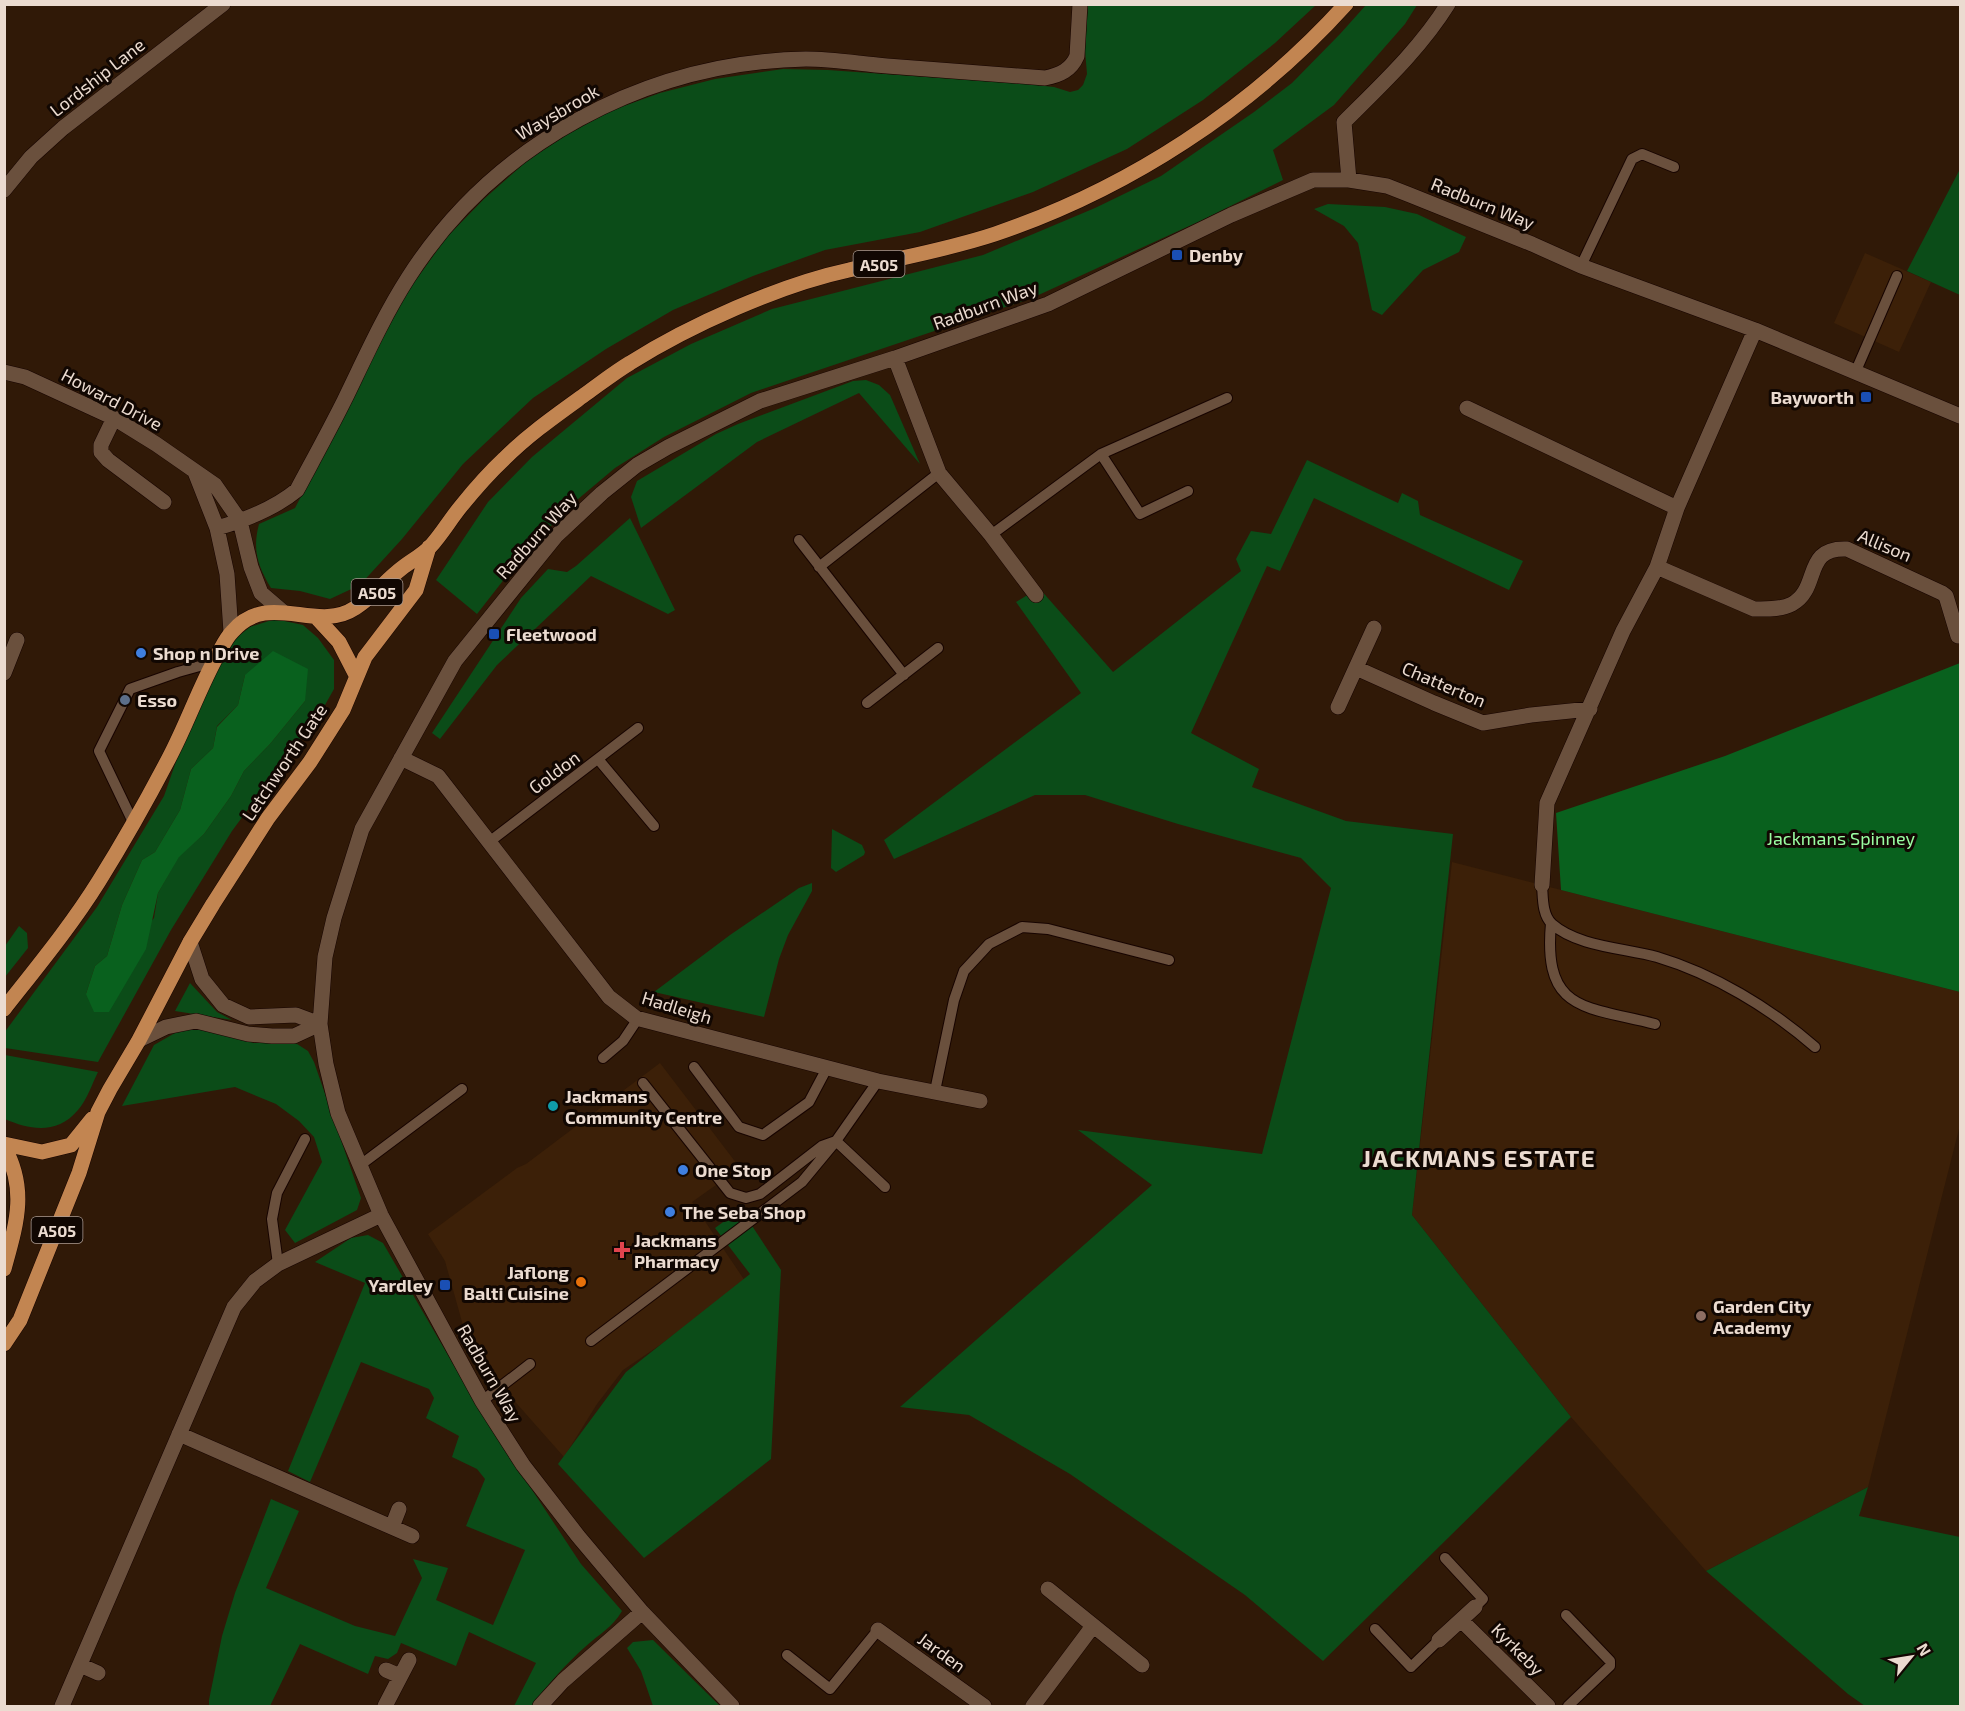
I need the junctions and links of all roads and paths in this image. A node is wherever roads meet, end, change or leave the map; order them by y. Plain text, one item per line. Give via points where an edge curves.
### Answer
1 (223, 4) edge
2 (1080, 4) edge
3 (1346, 4) edge
4 (1448, 4) edge
5 (1674, 168) dead end
6 (1349, 180) junction
7 (4, 190) edge
8 (1581, 266) junction
9 (1897, 276) dead end
10 (1755, 330) junction
11 (895, 358) junction
12 (4, 372) edge
13 (1855, 373) junction
14 (1227, 398) dead end
15 (1467, 408) dead end
16 (1960, 416) edge
17 (114, 418) junction
18 (1101, 454) junction
19 (195, 472) junction
20 (939, 473) junction
21 (1188, 491) dead end
22 (164, 502) dead end
23 (1677, 508) junction
24 (240, 521) junction
25 (217, 528) junction
26 (991, 535) junction
27 (799, 540) dead end
28 (429, 547) junction
29 (819, 567) junction
30 (1657, 567) junction
31 (1036, 595) dead end
32 (282, 611) junction
33 (316, 617) junction
34 (1374, 628) dead end
35 (231, 632) junction
36 (1958, 636) dead end
37 (17, 640) dead end
38 (938, 648) dead end
39 (214, 662) junction
40 (1356, 668) junction
41 (4, 674) edge
42 (356, 675) junction
43 (904, 675) junction
44 (867, 703) dead end
45 (1338, 706) dead end
46 (1590, 709) junction
47 (638, 728) dead end
48 (401, 758) junction
49 (598, 759) junction
50 (134, 822) junction
51 (654, 826) dead end
52 (489, 842) junction
53 (1542, 885) joint
54 (1551, 923) junction
55 (190, 942) junction
56 (1169, 960) dead end
57 (4, 1009) edge
58 (636, 1018) junction
59 (320, 1024) junction
60 (1655, 1024) dead end
61 (139, 1040) junction
62 (1815, 1047) dead end
63 (603, 1058) dead end
64 (694, 1067) dead end
65 (827, 1068) junction
66 (878, 1081) junction
67 (643, 1083) dead end
68 (462, 1089) dead end
69 (935, 1091) junction
70 (980, 1101) dead end
71 (98, 1112) junction
72 (305, 1139) dead end
73 (836, 1142) junction
74 (4, 1146) edge
75 (359, 1166) junction
76 (885, 1187) dead end
77 (381, 1215) junction
78 (278, 1264) junction
79 (4, 1269) edge
80 (591, 1341) dead end
81 (4, 1344) edge
82 (530, 1365) dead end
83 (482, 1401) junction
84 (179, 1434) junction
85 (399, 1509) dead end
86 (392, 1527) junction
87 (412, 1536) dead end
88 (1445, 1558) dead end
89 (1048, 1589) dead end
90 (1474, 1608) joint
91 (642, 1612) junction
92 (1566, 1615) dead end
93 (1461, 1620) junction
94 (1093, 1626) junction
95 (1375, 1629) dead end
96 (878, 1630) joint
97 (1439, 1640) joint
98 (787, 1655) dead end
99 (409, 1660) dead end
100 (80, 1665) junction
101 (1142, 1665) dead end
102 (98, 1673) dead end
103 (1544, 1705) edge
104 (62, 1707) edge
105 (385, 1707) edge
106 (540, 1707) edge
107 (732, 1707) edge
108 (984, 1707) edge
109 (1033, 1707) edge
110 (1568, 1707) edge

1 - 7 street, Lordship Lane via 63,128 31,157
2 - 24 street, Waysbrook via 1077,56 1068,69 1054,76 808,59 762,63 686,77 608,104 576,120 514,160 461,209 386,313 297,490 285,500
3 - 28 main road, A505 via 1320,34 1253,92 1173,150 1092,195 995,234 800,284 742,306 630,362 545,423 505,458
4 - 6 street via 1404,62 1344,122
5 - 8 lane via 1642,154 1632,159
6 - 8 street, Radburn Way via 1387,186
6 - 11 street, Radburn Way via 1313,180 1231,215 1048,304
8 - 10 street, Radburn Way
9 - 13 lane
10 - 13 street, Radburn Way
10 - 23 street
11 - 20 street
11 - 48 street, Radburn Way via 760,401 668,447 602,493 556,536 455,661
12 - 17 street, Howard Drive via 24,377
13 - 16 street, Radburn Way
14 - 18 lane
15 - 23 street
17 - 19 street, Howard Drive
17 - 22 street via 101,452
18 - 21 lane via 1140,514
18 - 26 lane
19 - 24 street, Howard Drive via 215,485
19 - 25 street
20 - 26 street
20 - 29 lane
23 - 30 street
24 - 25 street, Waysbrook
24 - 32 street, Howard Drive via 261,592
25 - 35 street via 227,574
26 - 31 street
27 - 29 lane
28 - 33 main road, A505 via 351,611 335,617
28 - 42 main road, A505 via 416,590 365,657
29 - 43 lane
30 - 36 street, Allison via 1754,609 1768,609 1798,600 1822,555 1836,548 1847,549 1946,596
30 - 46 street via 1623,631
32 - 33 main road
32 - 35 main road via 250,616
33 - 42 main road via 339,642
34 - 40 street
35 - 39 main road
37 - 41 street
38 - 43 lane
39 - 50 main road
39 - 50 lane via 130,689 99,751
40 - 45 street
40 - 46 street, Chatterton via 1483,723
42 - 55 main road, Letchworth Gate via 343,710
43 - 44 lane
46 - 53 street via 1547,803
47 - 49 lane, Goldon
48 - 52 street, Hadleigh via 438,776
48 - 59 street, Radburn Way via 362,829 334,918 325,957
49 - 51 lane
49 - 52 lane, Goldon
50 - 57 main road via 92,892
52 - 58 street, Hadleigh via 609,997
53 - 54 lane via 1544,908
54 - 60 lane via 1551,969 1556,983 1569,998 1583,1006
54 - 62 lane via 1570,934 1657,957 1717,982 1760,1005
55 - 59 street via 202,979 223,1005 249,1017 296,1015
55 - 61 main road, Letchworth Gate
56 - 69 lane via 1048,929 1022,927 989,944 964,971
58 - 63 lane via 628,1035
58 - 65 street, Hadleigh
59 - 61 street via 294,1036 272,1036 196,1021 166,1027
59 - 75 street, Radburn Way via 338,1113
61 - 71 main road, Letchworth Gate
64 - 65 lane via 739,1127 763,1135 809,1102
65 - 66 street, Hadleigh
66 - 69 street, Hadleigh
66 - 73 lane
67 - 73 lane via 720,1182 730,1193 746,1198 760,1194 822,1146
68 - 75 lane
69 - 70 street, Hadleigh
71 - 74 main road, Letchworth Gate via 71,1145 42,1152
71 - 81 main road, Letchworth Gate / A505 via 49,1251 20,1320
72 - 78 lane via 278,1193 272,1219
73 - 76 lane
73 - 80 lane via 802,1182
74 - 79 main road, Letchworth Gate / A505 via 15,1166 18,1193 17,1222
75 - 77 street, Radburn Way
77 - 78 street
77 - 83 street, Radburn Way
78 - 84 street via 255,1281 234,1307
82 - 83 lane
83 - 91 street, Radburn Way via 523,1465
84 - 86 street
84 - 100 street
85 - 86 street
86 - 87 street
88 - 90 lane via 1483,1599
89 - 94 street
90 - 93 street
91 - 106 street
91 - 107 street, Radburn Way
92 - 110 lane via 1610,1661 1610,1666
93 - 97 street
93 - 103 street, Kyrkeby
94 - 101 street
94 - 109 street
95 - 97 lane via 1411,1667
96 - 98 lane via 830,1689
96 - 108 street, Jarden
99 - 105 street via 393,1673
100 - 102 street
100 - 104 street

